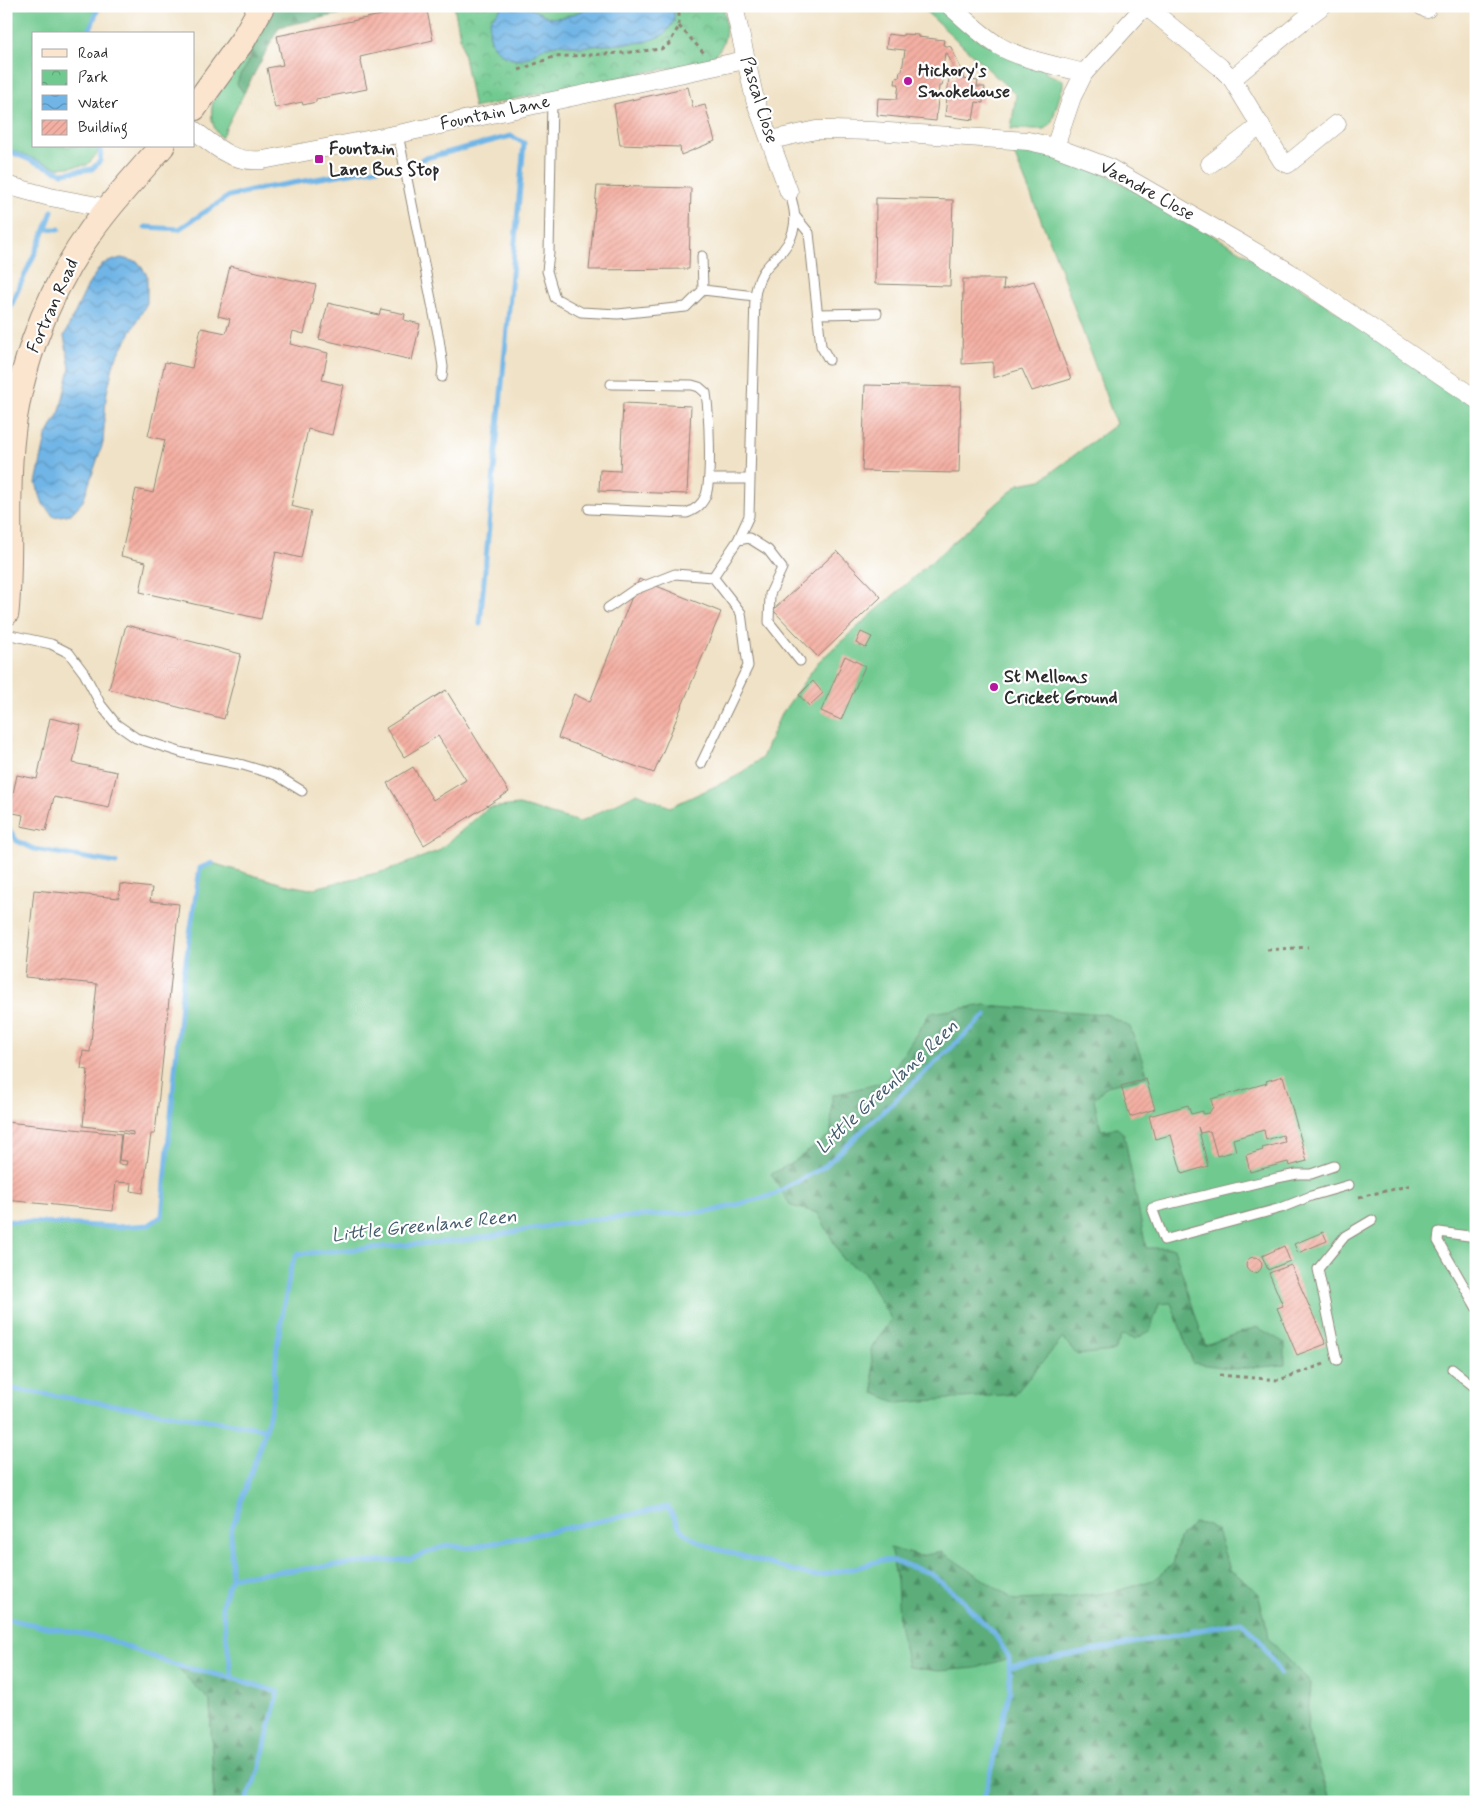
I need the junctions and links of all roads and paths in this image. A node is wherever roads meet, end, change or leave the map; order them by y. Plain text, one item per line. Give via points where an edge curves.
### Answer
1 (262, 6) edge
2 (549, 6) edge
3 (574, 6) edge
4 (676, 6) edge
5 (734, 6) edge
6 (950, 6) edge
7 (1145, 6) edge
8 (1322, 6) edge
9 (679, 26) junction
10 (745, 60) junction
11 (716, 66) junction
12 (519, 70) dead end
13 (1084, 73) junction
14 (1232, 79) junction
15 (552, 101) junction
16 (195, 107) edge
17 (1336, 124) dead end
18 (1261, 125) junction
19 (195, 131) edge
20 (398, 134) junction
21 (771, 140) junction
22 (1055, 147) junction
23 (160, 148) edge
24 (1210, 164) dead end
25 (6, 185) edge
26 (789, 192) joint
27 (106, 210) junction
28 (795, 216) junction
29 (702, 256) dead end
30 (703, 290) junction
31 (755, 296) junction
32 (877, 313) dead end
33 (818, 314) junction
34 (829, 360) dead end
35 (442, 377) dead end
36 (611, 384) dead end
37 (1476, 399) edge
38 (749, 479) junction
39 (709, 480) junction
40 (589, 509) dead end
41 (8, 534) edge
42 (738, 540) junction
43 (713, 577) junction
44 (608, 608) dead end
45 (6, 613) edge
46 (6, 634) edge
47 (800, 661) dead end
48 (701, 764) dead end
49 (302, 790) dead end
50 (1308, 947) dead end
51 (1266, 950) dead end
52 (1334, 1166) dead end
53 (1349, 1185) dead end
54 (1412, 1185) dead end
55 (1359, 1198) dead end
56 (1372, 1220) dead end
57 (1476, 1237) edge
58 (1476, 1307) edge
59 (1337, 1360) joint
60 (1452, 1369) dead end
61 (1219, 1375) dead end
62 (1476, 1388) edge

1 - 16 street via 243,40
2 - 3 path
4 - 9 path
5 - 10 street, Pascal Close
6 - 13 street via 1000,47
7 - 13 street
7 - 14 street
8 - 14 street
9 - 11 path
9 - 12 path via 669,44 661,49 553,57
10 - 11 street, Fountain Lane
10 - 21 street, Pascal Close via 755,100
11 - 15 street, Fountain Lane
13 - 22 street
14 - 18 street
15 - 20 street, Fountain Lane
15 - 30 lane via 548,271 555,298 581,312 618,314 686,307
17 - 18 street via 1288,164 1282,161
18 - 24 street
19 - 20 street, Fountain Lane via 228,155 251,161
20 - 35 lane via 439,339
21 - 22 street, Vaendre Close via 816,130 873,131 1028,141
21 - 26 street, Pascal Close
22 - 37 street, Vaendre Close via 1108,167 1289,272
23 - 27 street, Fortran Road
25 - 27 street
26 - 28 lane
27 - 41 street, Fortran Road via 70,264 30,352 14,424
28 - 31 lane via 792,235 761,275
28 - 33 lane via 809,234
29 - 30 lane
30 - 31 lane
31 - 38 lane
32 - 33 lane
33 - 34 lane via 821,346
36 - 39 lane via 700,387 706,393
38 - 39 lane
38 - 42 lane via 750,516
39 - 40 lane via 706,496 698,508 687,513
41 - 45 street, Fortran Road
42 - 43 lane
42 - 47 lane via 749,538 762,546 782,568 770,594 769,622
43 - 44 lane via 676,574 634,590
43 - 48 lane via 741,613 748,666
46 - 49 lane via 51,644 69,653 101,705 116,724 136,738 183,753 243,765 276,776
50 - 51 path
52 - 53 lane via 1311,1174 1277,1178 1152,1208 1164,1240 1281,1208
54 - 55 path
56 - 59 lane via 1345,1236 1318,1269
57 - 58 lane via 1439,1232 1438,1241
59 - 61 path via 1279,1380
60 - 62 lane

